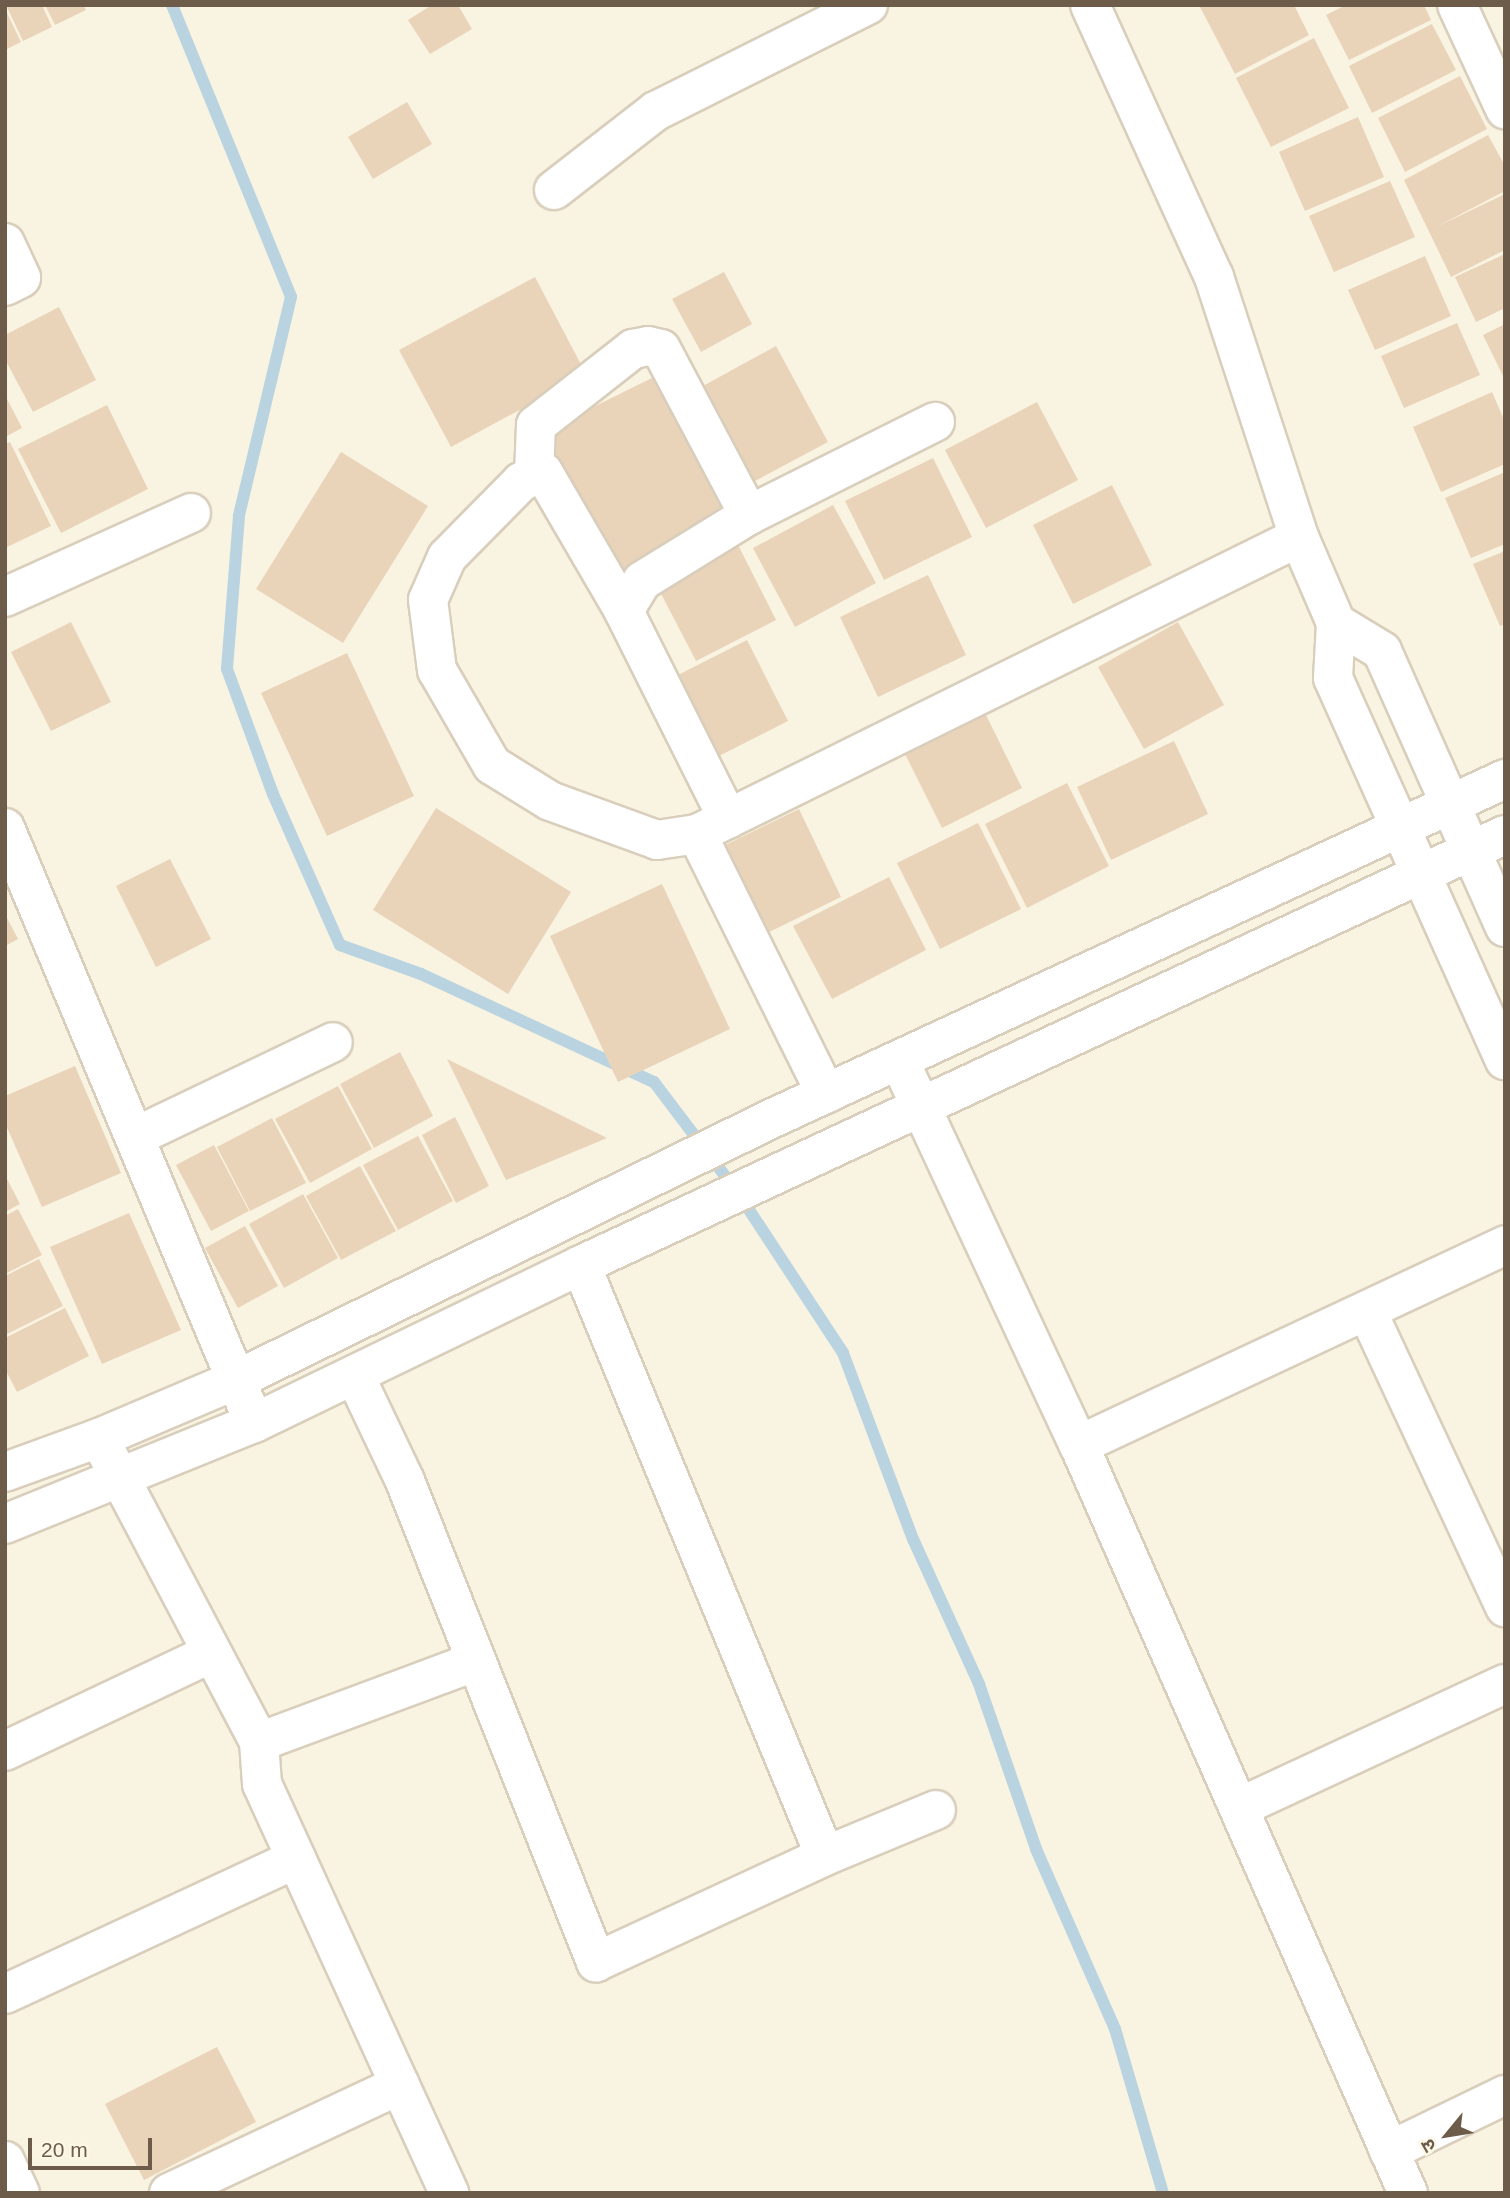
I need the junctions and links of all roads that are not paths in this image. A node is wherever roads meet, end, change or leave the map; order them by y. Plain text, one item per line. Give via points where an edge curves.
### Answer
1 (868, 5) edge
2 (1090, 5) edge
3 (1457, 5) edge
4 (1502, 96) edge
5 (554, 190) dead end
6 (5, 243) edge
7 (5, 286) edge
8 (935, 422) dead end
9 (534, 474) junction
10 (191, 513) dead end
11 (749, 515) junction
12 (1299, 537) junction
13 (5, 597) edge
14 (624, 611) junction
15 (1336, 623) junction
16 (1505, 779) edge
17 (1450, 805) junction
18 (713, 827) junction
19 (5, 828) edge
20 (1400, 828) junction
21 (1505, 835) edge
22 (1471, 852) junction
23 (1421, 875) junction
24 (1505, 927) edge
25 (333, 1042) dead end
26 (1505, 1060) edge
27 (900, 1062) junction
28 (826, 1094) junction
29 (921, 1105) junction
30 (137, 1136) junction
31 (1505, 1245) edge
32 (580, 1265) junction
33 (1367, 1311) junction
34 (355, 1376) junction
35 (238, 1379) junction
36 (254, 1423) junction
37 (99, 1438) junction
38 (1079, 1445) junction
39 (5, 1472) edge
40 (120, 1481) junction
41 (5, 1524) edge
42 (1505, 1607) edge
43 (211, 1653) junction
44 (474, 1662) junction
45 (1505, 1684) edge
46 (259, 1742) junction
47 (5, 1751) edge
48 (1240, 1807) junction
49 (936, 1810) dead end
50 (825, 1856) junction
51 (296, 1859) junction
52 (5, 1994) edge
53 (400, 2085) junction
54 (1505, 2095) edge
55 (1389, 2151) junction
56 (5, 2161) edge
57 (20, 2193) edge
58 (169, 2193) edge
59 (449, 2193) edge
60 (1408, 2193) edge

1 - 5 street via 656,111
2 - 12 street via 1214,277
3 - 4 street
6 - 7 street via 21,278
8 - 11 street
9 - 11 street via 536,425 633,349 648,346 661,349
9 - 14 street via 543,472 549,477
9 - 18 street via 447,557 428,600 437,670 492,765 550,801 657,840
10 - 13 street
11 - 14 street via 642,581
12 - 15 street
12 - 18 street
14 - 18 street
15 - 17 street via 1382,651
15 - 20 street via 1332,678
16 - 17 street
17 - 20 street
17 - 22 street
18 - 28 street
19 - 30 street
20 - 23 street
20 - 27 street
21 - 22 street
22 - 23 street
22 - 24 street
23 - 26 street
23 - 29 street
25 - 30 street
27 - 28 street
27 - 29 street
28 - 35 street
29 - 32 street
29 - 38 street
30 - 35 street
31 - 33 street
32 - 34 street
32 - 50 street
33 - 38 street
33 - 42 street
34 - 36 street
34 - 44 street via 405,1480
35 - 36 street
35 - 37 street
36 - 40 street
37 - 39 street
37 - 40 street
38 - 48 street
40 - 41 street
40 - 43 street
43 - 46 street
43 - 47 street
44 - 46 street
44 - 50 street via 596,1962
45 - 48 street
46 - 51 street via 262,1784
48 - 55 street
49 - 50 street
51 - 52 street
51 - 53 street
53 - 58 street
53 - 59 street
54 - 55 street
55 - 60 street
56 - 57 street

